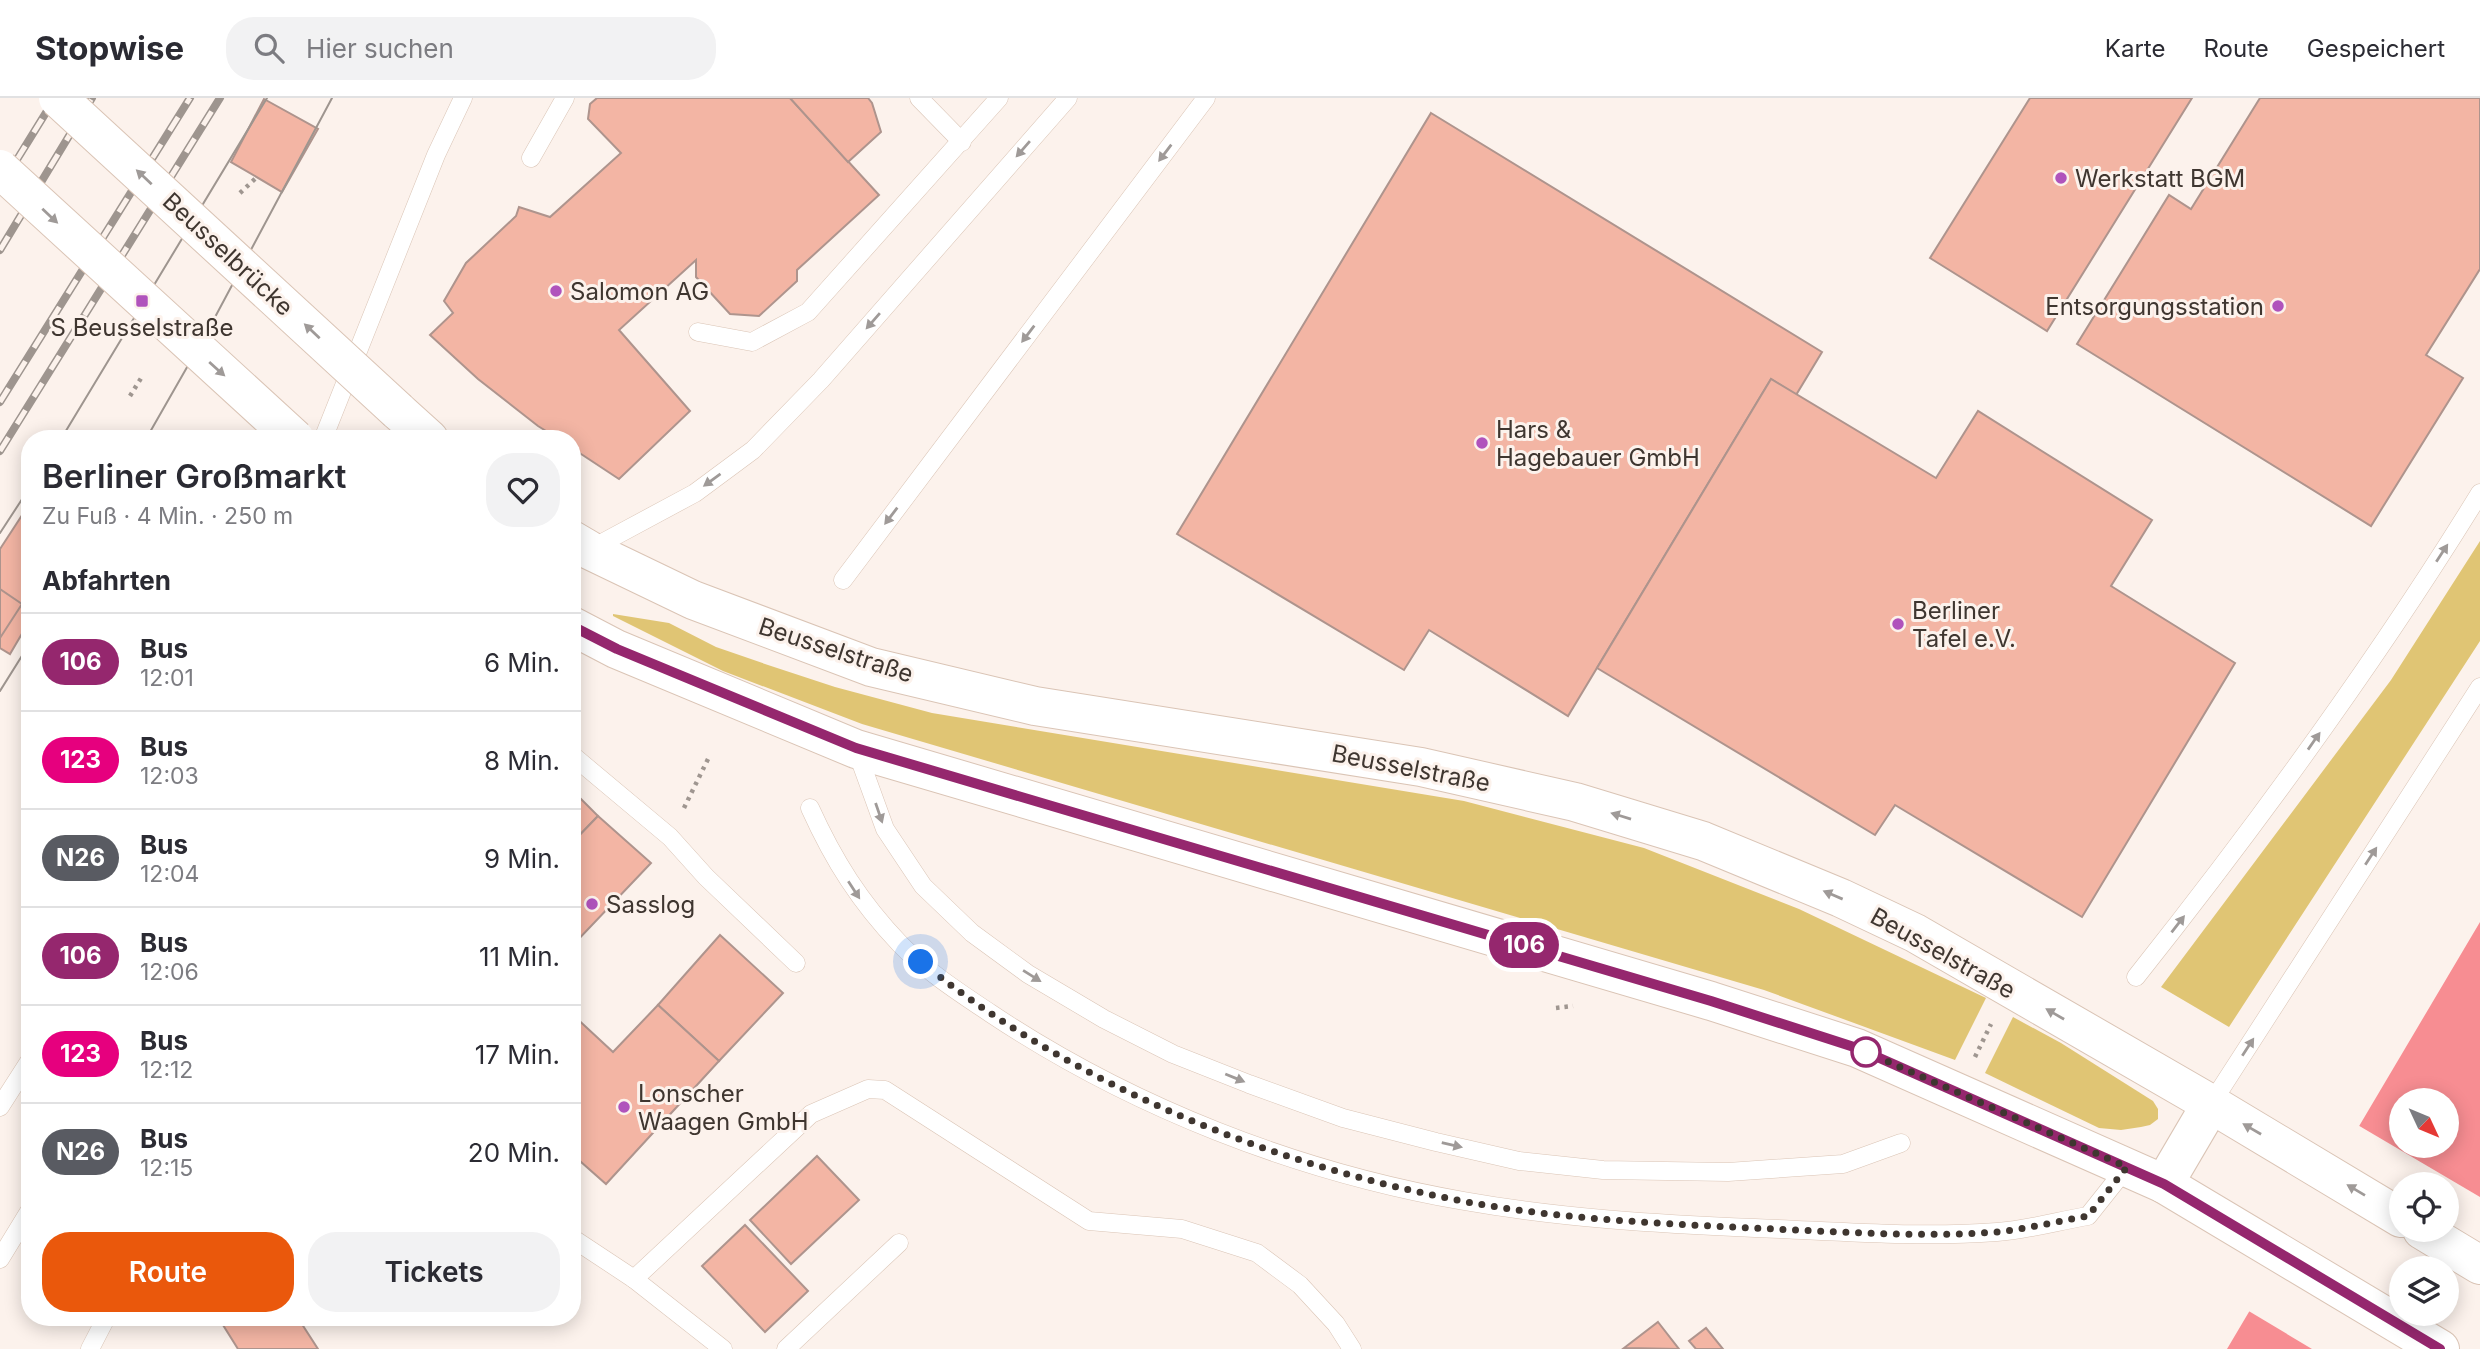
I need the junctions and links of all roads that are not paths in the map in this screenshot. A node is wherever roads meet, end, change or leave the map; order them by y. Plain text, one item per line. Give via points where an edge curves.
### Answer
1 (58, 98) edge
2 (463, 98) edge
3 (565, 98) edge
4 (919, 98) edge
5 (999, 98) edge
6 (1068, 98) edge
7 (1206, 98) edge
8 (962, 142) junction
9 (531, 158) dead end
10 (0, 169) edge
11 (698, 332) dead end
12 (285, 430) edge
13 (327, 430) edge
14 (419, 430) edge
15 (2480, 493) edge
16 (581, 545) edge
17 (843, 580) dead end
18 (581, 631) edge
19 (2480, 687) edge
20 (856, 748) junction
21 (581, 763) edge
22 (810, 808) dead end
23 (796, 963) dead end
24 (2136, 977) dead end
25 (21, 1074) edge
26 (2211, 1104) junction
27 (0, 1107) edge
28 (1901, 1143) dead end
29 (2127, 1167) junction
30 (2164, 1184) junction
31 (2389, 1211) edge
32 (21, 1225) edge
33 (2442, 1242) edge
34 (899, 1243) dead end
35 (581, 1244) edge
36 (0, 1259) edge
37 (2480, 1265) edge
38 (634, 1279) junction
39 (102, 1326) edge
40 (90, 1349) edge
41 (723, 1349) edge
42 (786, 1349) edge
43 (1352, 1349) edge
44 (2440, 1349) edge

14 -> 1 main road, Beusselbrücke, bridge
2 - 13 lane
3 - 9 lane
4 - 8 lane
5 - 8 lane
6 -> 16 lane via 821,380 753,450 695,493
7 -> 17 lane
8 - 11 lane via 808,312 752,342
10 -> 12 main road, bridge
24 -> 15 lane via 2310,748
26 -> 16 main road, Beusselstraße via 1915,933 1703,841 1575,802 1421,767 1035,706 871,667 693,600
18 - 20 main road
26 -> 19 lane
20 -> 28 lane via 885,829 923,886 972,933 1028,974 1104,1019 1173,1054 1249,1084 1343,1118 1436,1142 1519,1161 1603,1170 1728,1172 1843,1164
20 - 29 main road via 1830,1040
21 - 23 lane via 670,837
22 -> 29 lane via 860,898 903,947 958,991 1056,1053 1178,1115 1353,1176 1464,1201 1619,1222 1904,1234 1998,1232 2088,1216
25 - 27 lane
26 - 30 main road
31 -> 26 main road, Beusselstraße
29 - 30 main road
30 - 44 main road
32 - 36 lane
33 - 37 main road
34 - 42 lane
35 - 38 lane
38 - 41 lane
38 - 43 lane via 811,1114 868,1089 885,1090 1089,1221 1182,1230 1257,1253 1300,1285
39 - 40 lane

